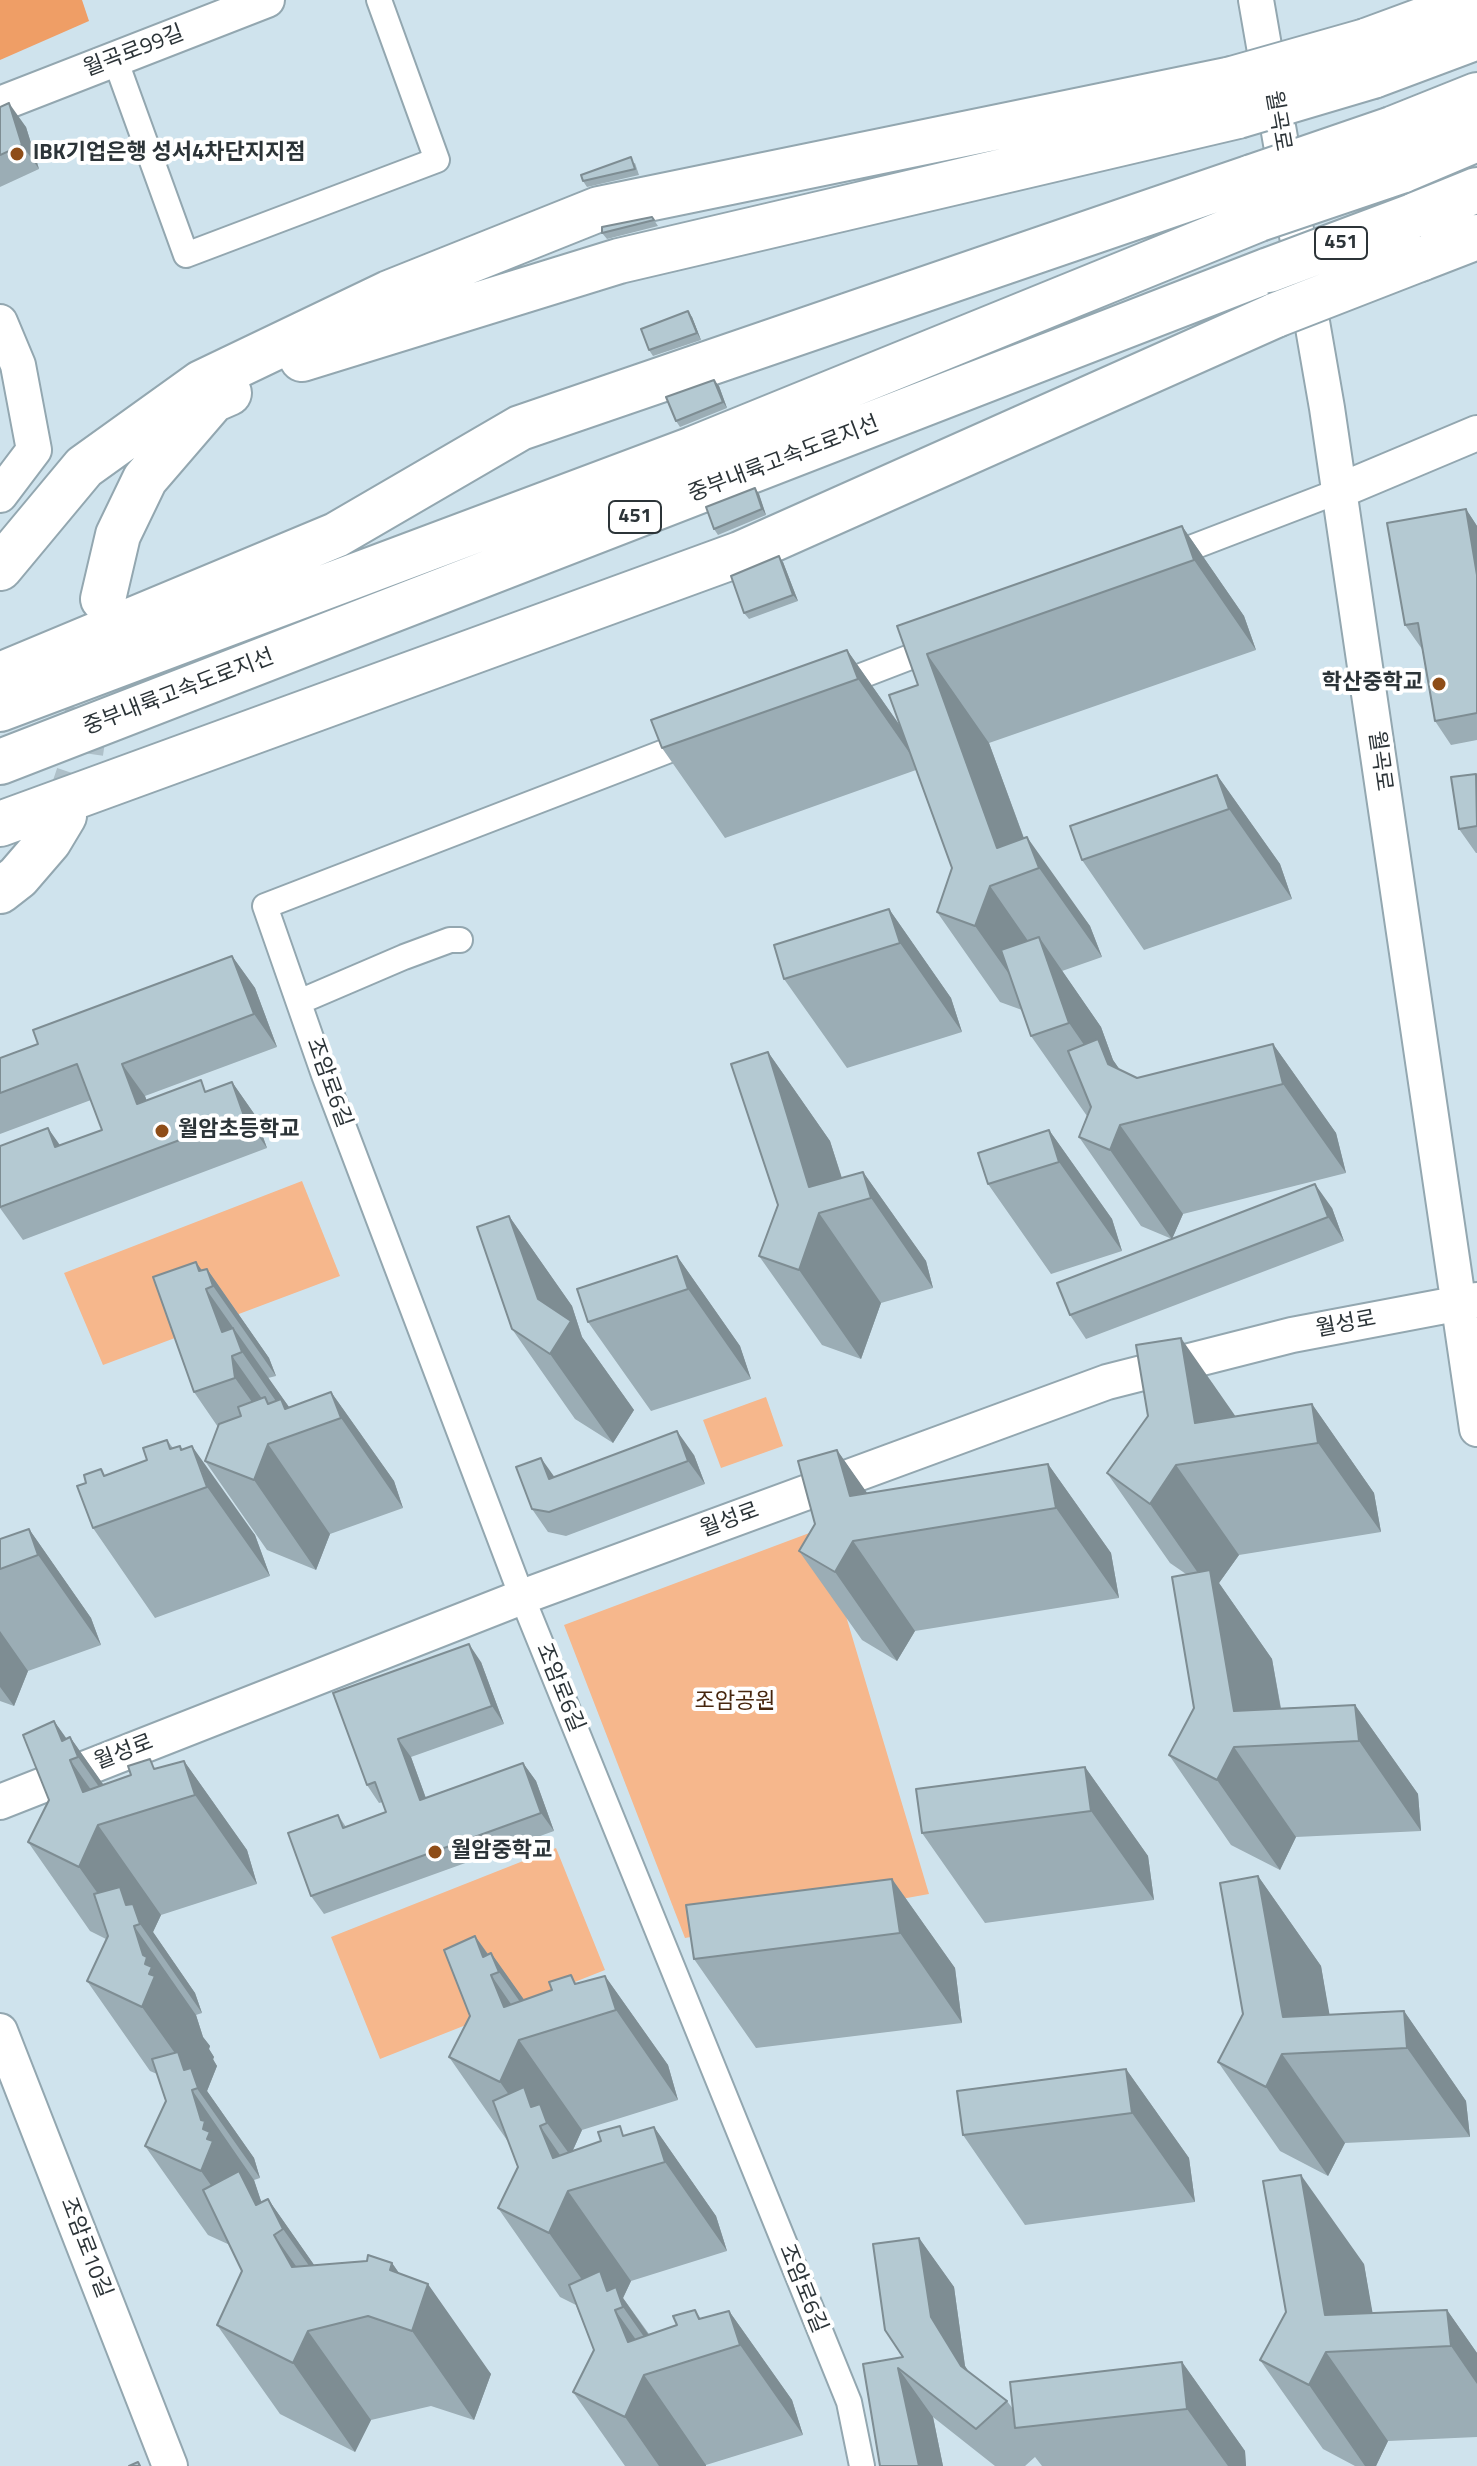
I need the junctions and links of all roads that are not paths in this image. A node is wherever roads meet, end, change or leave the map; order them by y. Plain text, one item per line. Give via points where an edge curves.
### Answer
1 (267, 0) edge
2 (379, 0) edge
3 (1256, 0) edge
4 (1477, 0) edge
5 (1477, 37) edge
6 (115, 59) junction
7 (1369, 59) junction
8 (1477, 95) edge
9 (1235, 97) junction
10 (0, 104) edge
11 (1477, 139) edge
12 (1477, 190) edge
13 (1477, 237) edge
14 (0, 322) edge
15 (1477, 433) edge
16 (1339, 491) junction
17 (0, 495) edge
18 (1145, 566) edge
19 (0, 568) edge
20 (103, 599) tunnel mouth
21 (966, 635) edge
22 (0, 675) edge
23 (817, 693) edge
24 (0, 709) edge
25 (712, 733) edge
26 (0, 762) edge
27 (64, 816) tunnel mouth
28 (0, 824) edge
29 (0, 891) edge
30 (460, 940) dead end
31 (299, 1002) junction
32 (1468, 1302) edge
33 (1477, 1429) edge
34 (522, 1597) junction
35 (0, 1802) edge
36 (0, 2031) edge
37 (170, 2466) edge
38 (862, 2466) edge

1 - 6 street, 월곡로99길
2 - 6 street via 437,160 186,255
3 - 16 street, 월곡로
4 - 7 highway
5 - 7 highway
6 - 10 street, 월곡로99길
7 - 9 highway, bridge
8 - 22 highway, bridge via 1392,129 520,428 336,535
9 - 19 highway via 599,209 389,293 201,383 84,467
9 - 20 highway via 619,261 296,361 213,400 145,479 118,535
11 - 24 highway, 중부내륙고속도로지선 / 451, bridge via 1259,219 693,449
12 - 26 highway, 중부내륙고속도로지선 / 451, bridge
13 - 28 highway, bridge via 1276,315 740,554
14 - 17 street via 18,365 34,450
15 - 16 street
16 - 18 street
16 - 32 street, 월곡로
21 - 23 street
25 - 31 street, 조암로6길 via 265,906
27 - 29 highway via 49,841
30 - 31 street via 404,957
31 - 34 street, 조암로6길
32 - 33 street, 월곡로
32 - 34 street, 월성로 via 1292,1335 1107,1382
34 - 35 street, 월성로
34 - 38 street, 조암로6길 via 849,2402
36 - 37 street, 조암로10길

